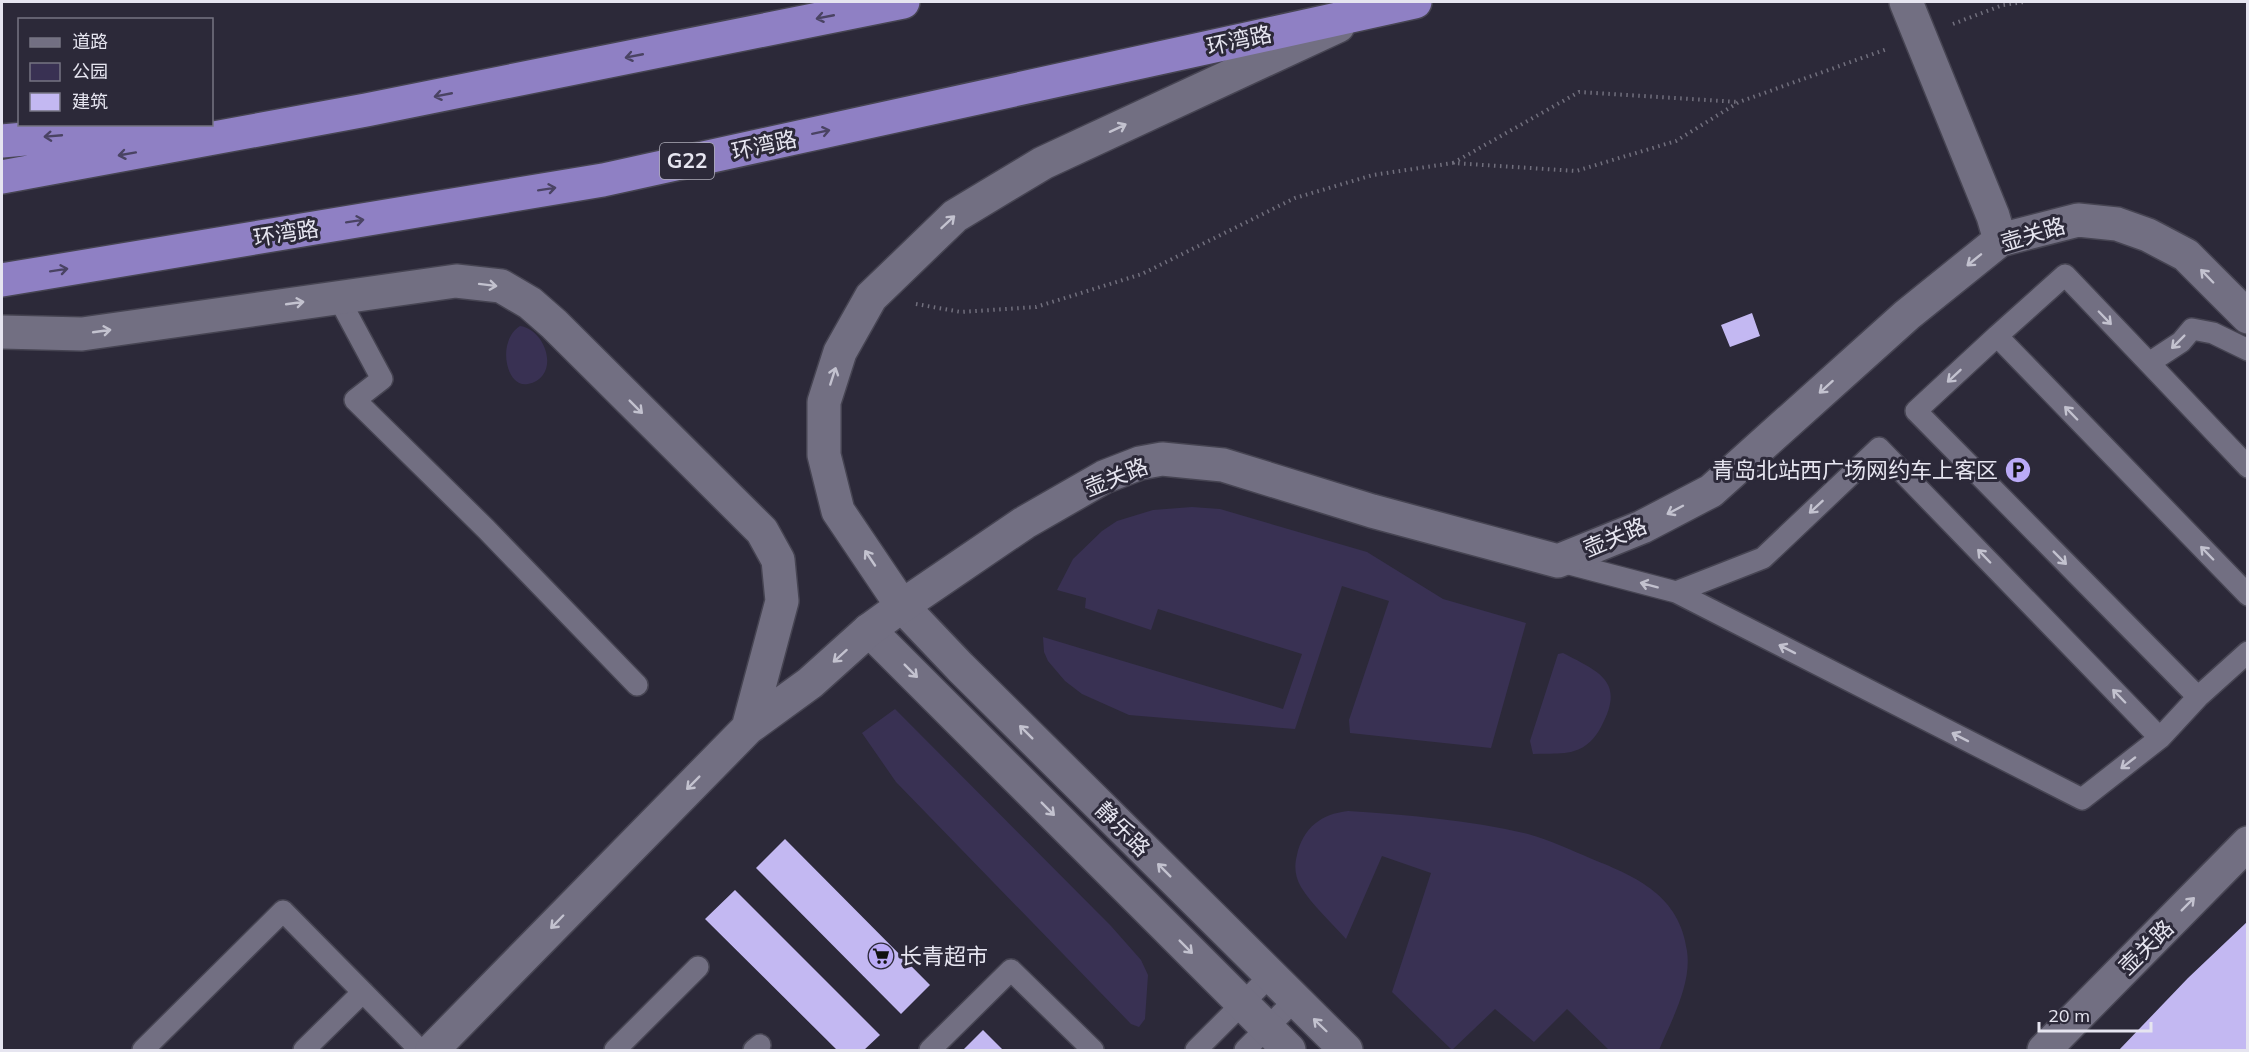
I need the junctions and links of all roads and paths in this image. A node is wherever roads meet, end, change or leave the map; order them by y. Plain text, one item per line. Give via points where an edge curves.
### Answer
1 (903, 2) edge
2 (1415, 2) edge
3 (1906, 2) edge
4 (2024, 2) edge
5 (1367, 12) junction
6 (1920, 37) junction
7 (1739, 102) junction
8 (366, 110) junction
9 (213, 123) edge
10 (172, 126) edge
11 (2, 141) edge
12 (1453, 163) junction
13 (2, 177) edge
14 (2000, 240) junction
15 (2, 280) edge
16 (338, 297) junction
17 (871, 297) junction
18 (2247, 317) edge
19 (2, 332) edge
20 (1997, 336) junction
21 (2247, 350) edge
22 (2149, 363) junction
23 (2247, 467) edge
24 (1558, 561) junction
25 (1676, 592) junction
26 (2247, 595) edge
27 (902, 606) junction
28 (869, 630) junction
29 (2247, 652) edge
30 (637, 685) dead end
31 (2198, 697) junction
32 (748, 728) junction
33 (2160, 738) junction
34 (2247, 843) edge
35 (698, 967) dead end
36 (1270, 976) junction
37 (363, 992) junction
38 (1294, 1000) junction
39 (1243, 1004) junction
40 (1267, 1043) edge
41 (143, 1050) edge
42 (304, 1050) edge
43 (420, 1050) edge
44 (432, 1050) edge
45 (615, 1050) edge
46 (930, 1050) edge
47 (1093, 1050) edge
48 (1196, 1050) edge
49 (1346, 1050) edge
50 (2044, 1050) edge

1 -> 8 highway
2 - 5 highway, 环湾路 / G22
3 - 6 street
4 - 6 path via 2003,5
15 -> 5 highway, 环湾路 / G22 via 603,180
17 -> 5 street, 静乐路 via 955,216 1043,163
6 - 7 path
6 - 14 street
7 - 12 path via 1676,141 1576,171
7 - 12 path via 1579,92
8 - 9 highway
8 -> 13 highway
10 -> 11 highway
12 - 17 path via 1373,175 1295,198 1142,274 1036,307 960,312
18 -> 14 street, 壶关路 via 2186,255 2117,224 2078,220
14 -> 24 street, 壶关路 via 1907,315 1711,491 1642,527
19 -> 16 street via 82,334
16 - 30 lane via 382,379 355,400
16 -> 32 street via 456,280 501,286 530,303 554,324 762,531 778,560 782,601
27 -> 17 street, 静乐路 via 838,511 824,455 824,402 840,352
20 -> 22 lane via 2065,275
26 -> 20 lane
20 -> 31 lane via 1916,411
21 -> 22 lane via 2212,333 2192,329 2181,342
22 - 23 lane
25 -> 24 lane
24 - 27 street, 壶关路 via 1372,512 1223,465 1162,459 1104,477 1024,523
33 -> 25 lane via 2082,799
33 -> 25 lane via 1879,448 1763,558
27 - 28 street, 壶关路
36 -> 27 street, 静乐路
28 -> 32 street, 壶关路 via 810,683
28 -> 39 street, 静乐路
29 - 31 lane
31 - 33 lane
32 -> 44 street, 壶关路
50 -> 34 street, 壶关路
35 - 45 lane
36 - 38 street, 静乐路
36 - 39 lane
37 - 41 lane via 283,911
37 - 42 lane
37 - 43 lane
38 - 40 lane
49 -> 38 street, 静乐路
39 - 40 street, 静乐路
39 - 48 lane
46 - 47 lane via 1011,970

